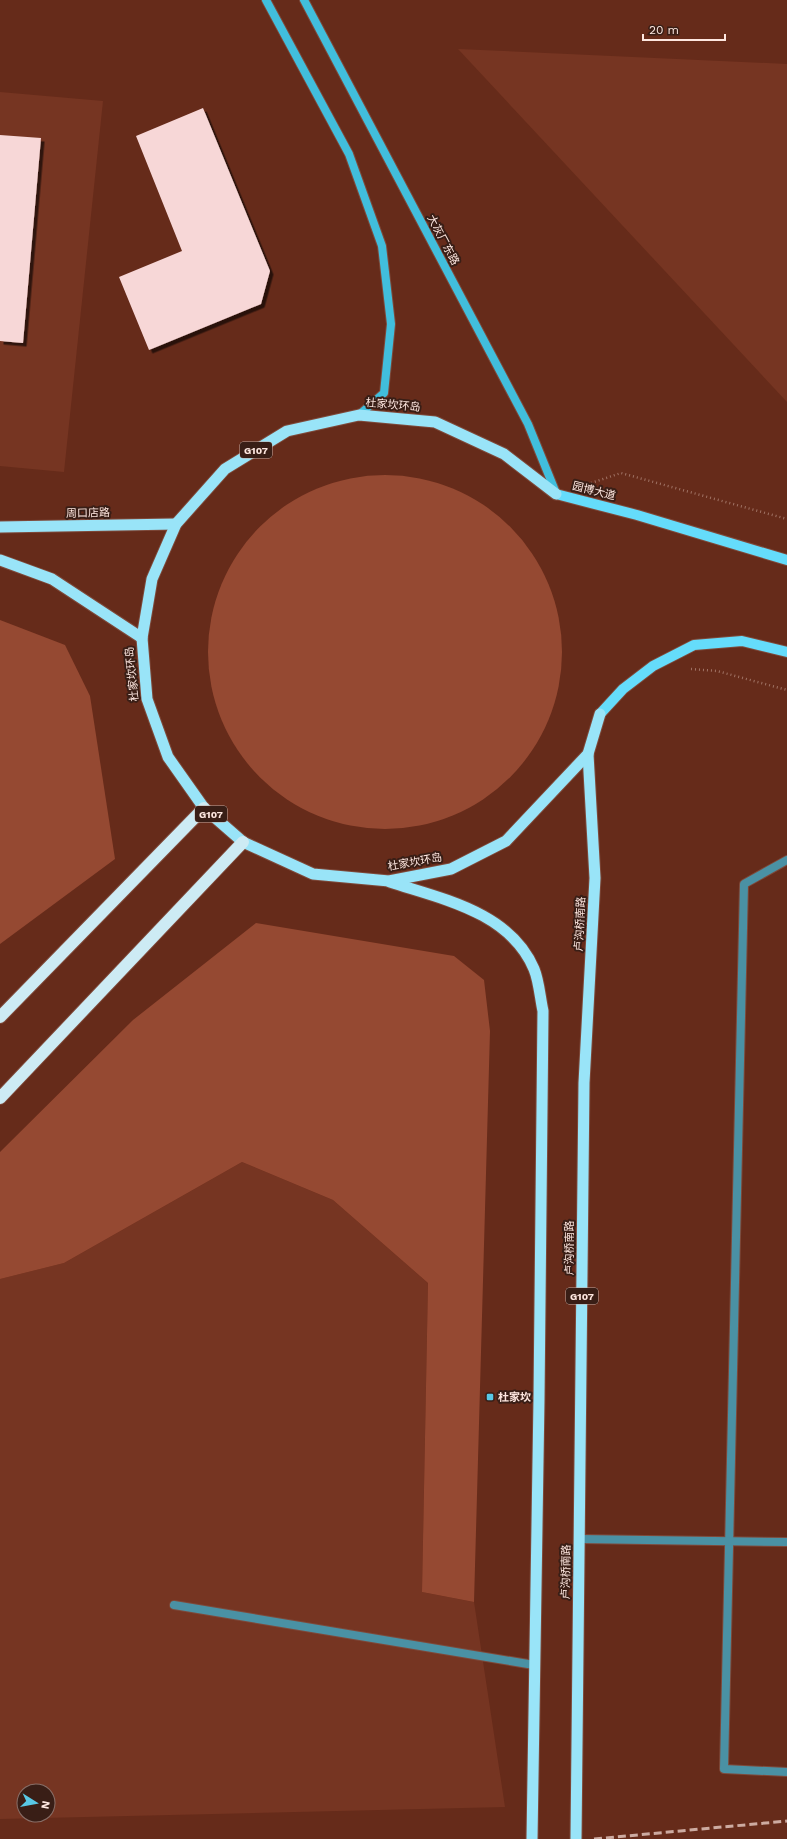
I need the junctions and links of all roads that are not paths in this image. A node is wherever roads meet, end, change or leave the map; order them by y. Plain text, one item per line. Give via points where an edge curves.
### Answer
1 (266, 0) edge
2 (304, 0) edge
3 (359, 415) junction
4 (556, 494) junction
5 (176, 524) junction
6 (0, 527) edge
7 (0, 560) edge
8 (787, 560) edge
9 (142, 638) junction
10 (787, 652) edge
11 (600, 714) joint
12 (588, 754) junction
13 (204, 808) junction
14 (243, 842) junction
15 (787, 860) edge
16 (389, 882) junction
17 (0, 1017) edge
18 (0, 1098) edge
19 (580, 1539) junction
20 (729, 1542) junction
21 (787, 1542) edge
22 (174, 1605) dead end
23 (534, 1665) junction
24 (787, 1772) edge
25 (532, 1839) edge
26 (576, 1839) edge

1 - 3 main road via 349,154 382,246 391,324 384,393
2 - 4 main road, 大灰厂东路 via 528,424
3 - 4 highway, 杜家坎环岛 / G107 via 435,422 504,454
3 - 5 highway, 杜家坎环岛 / G107 via 287,431 225,469
4 - 8 main road, 园博大道 via 637,515
5 - 6 highway, 周口店路
5 - 9 highway, 杜家坎环岛 / G107 via 152,579
7 - 9 highway via 52,579
9 - 13 highway, 杜家坎环岛 / G107 via 149,706 168,757
10 - 11 main road via 742,641 694,645 653,666 623,688
11 - 12 highway, 杜家坎环岛 / G107
12 - 16 highway, 杜家坎环岛 / G107 via 506,841 451,869
12 - 19 highway, 卢沟桥南路 / G107 via 595,878 584,1083
13 - 14 highway, 杜家坎环岛 / G107
13 - 17 highway
14 - 16 highway, 杜家坎环岛 / G107 via 313,874
14 - 18 highway
15 - 20 lane via 744,884
16 - 23 highway, G107 via 468,907 496,924 521,946 534,969 543,1011
19 - 20 lane
19 - 26 highway, 卢沟桥南路 / G107
20 - 21 lane
20 - 24 lane via 724,1770
22 - 23 lane
23 - 25 highway, G107

